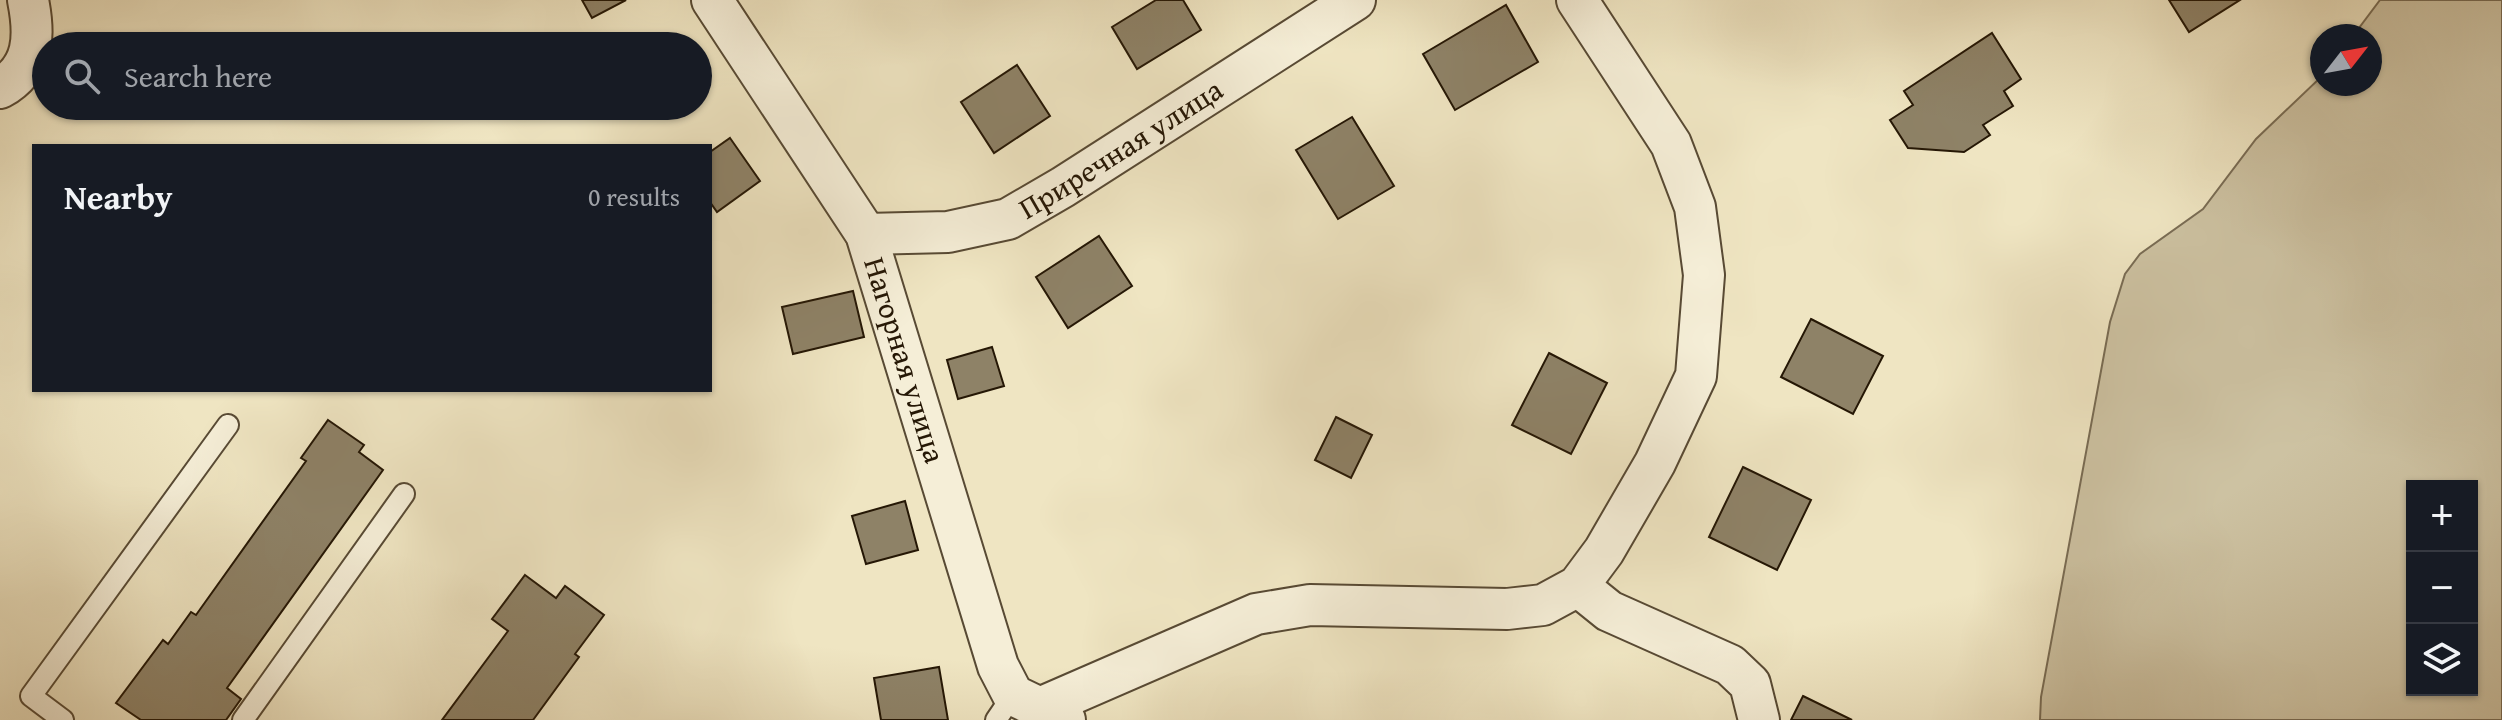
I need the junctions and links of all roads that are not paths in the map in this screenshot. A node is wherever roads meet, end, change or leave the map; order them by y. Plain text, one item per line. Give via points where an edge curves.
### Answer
1 (28, 0) edge
2 (712, 0) edge
3 (1355, 0) edge
4 (1577, 0) edge
5 (32, 32) edge
6 (32, 36) edge
7 (0, 88) edge
8 (866, 234) junction
9 (228, 425) dead end
10 (404, 494) dead end
11 (1578, 586) junction
12 (1029, 710) edge
13 (63, 720) edge
14 (243, 720) edge
15 (1759, 720) edge

1 - 5 street
2 - 8 street, Нагорная улица
3 - 8 street, Приречная улица via 1008,219 948,232
4 - 11 street via 1671,144 1695,207 1704,275 1696,376 1655,463
6 - 7 street via 30,59
8 - 12 street, Нагорная улица via 998,666
9 - 13 lane via 31,696
10 - 14 lane
11 - 12 street via 1543,605 1507,609 1310,605 1256,614
11 - 15 street via 1609,611 1730,665 1750,684

